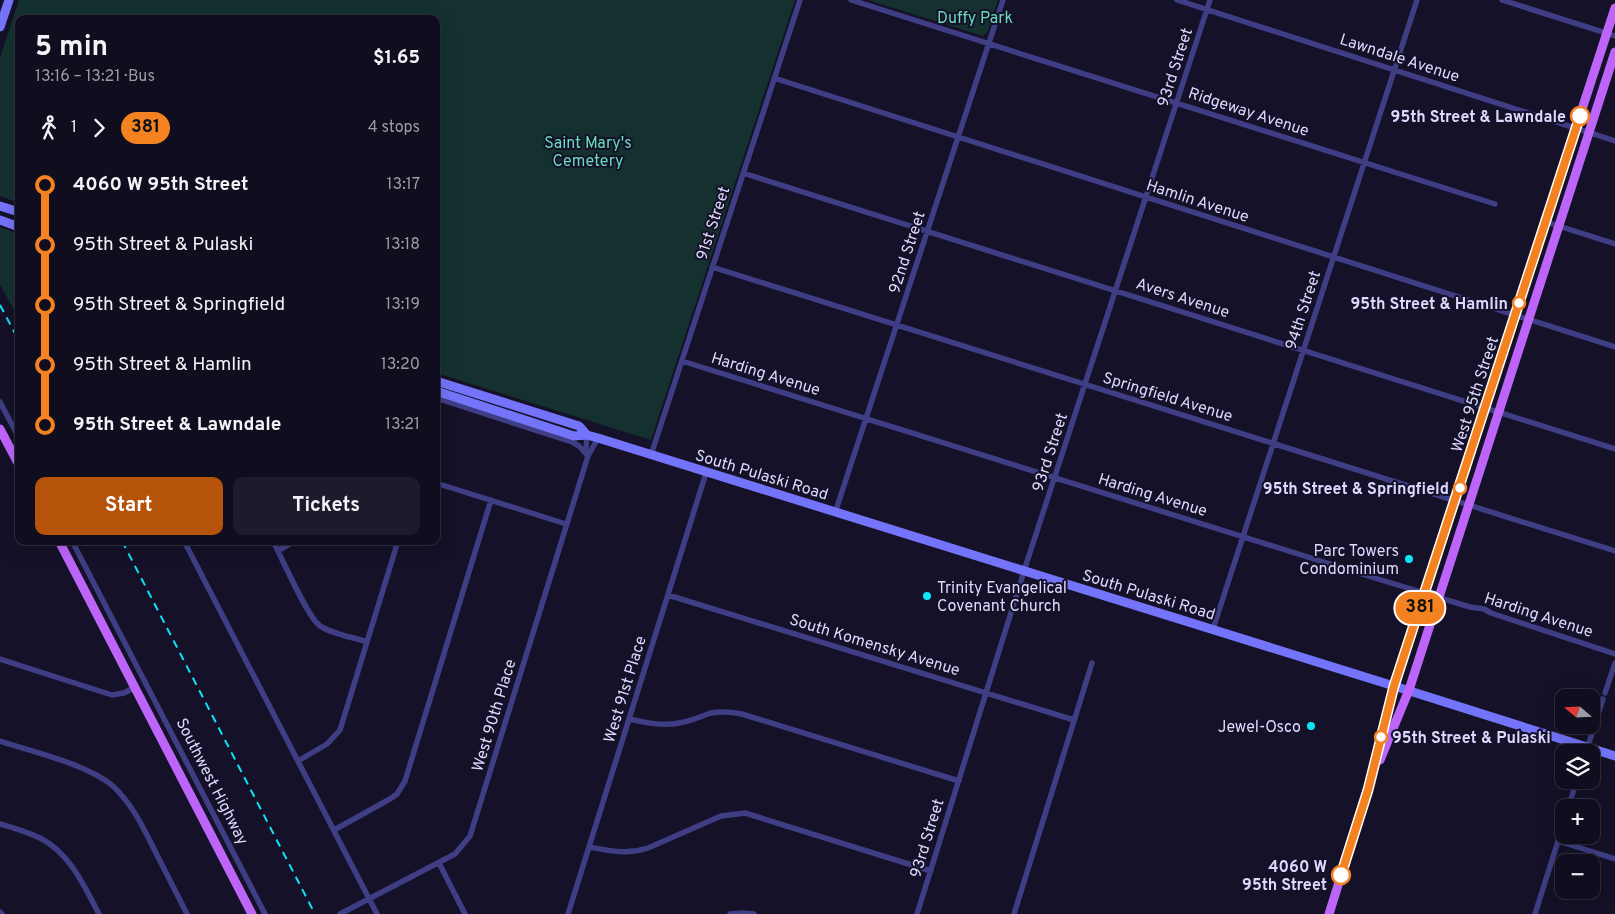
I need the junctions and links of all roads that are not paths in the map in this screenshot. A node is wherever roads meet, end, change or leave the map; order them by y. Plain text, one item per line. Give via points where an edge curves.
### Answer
1 (9, 0) edge
2 (800, 0) edge
3 (852, 0) edge
4 (1003, 0) edge
5 (1177, 0) edge
6 (1210, 0) edge
7 (1417, 0) edge
8 (1502, 0) edge
9 (1615, 8) edge
10 (1207, 10) junction
11 (0, 28) edge
12 (1611, 35) edge
13 (989, 43) junction
14 (1615, 52) edge
15 (1394, 70) junction
16 (774, 78) junction
17 (1177, 103) junction
18 (1576, 129) junction
19 (1589, 133) junction
20 (958, 137) junction
21 (1615, 141) edge
22 (1364, 162) junction
23 (743, 173) junction
24 (1146, 197) junction
25 (1495, 204) dead end
26 (0, 206) edge
27 (15, 211) edge
28 (0, 220) edge
29 (1546, 222) junction
30 (15, 226) edge
31 (1559, 226) junction
32 (927, 231) junction
33 (1615, 244) edge
34 (1333, 257) junction
35 (712, 268) junction
36 (1116, 290) junction
37 (1515, 316) junction
38 (1528, 320) junction
39 (896, 325) junction
40 (1615, 347) edge
41 (1303, 350) junction
42 (682, 361) junction
43 (440, 382) edge
44 (1085, 384) junction
45 (440, 392) edge
46 (440, 399) edge
47 (0, 402) edge
48 (1485, 408) junction
49 (1498, 412) junction
50 (866, 418) junction
51 (0, 429) edge
52 (15, 430) edge
53 (587, 435) junction
54 (598, 438) junction
55 (1273, 443) junction
56 (1615, 449) edge
57 (651, 455) junction
58 (588, 456) junction
59 (15, 457) edge
60 (706, 473) junction
61 (1055, 478) junction
62 (440, 484) edge
63 (491, 500) junction
64 (1456, 500) junction
65 (1469, 504) junction
66 (835, 513) junction
67 (566, 524) junction
68 (1243, 536) junction
69 (61, 545) edge
70 (74, 545) edge
71 (186, 545) edge
72 (275, 545) edge
73 (288, 545) edge
74 (397, 545) edge
75 (1615, 550) edge
76 (278, 551) junction
77 (1024, 571) junction
78 (1425, 593) junction
79 (668, 595) junction
80 (1438, 598) junction
81 (1213, 630) junction
82 (367, 642) junction
83 (1615, 654) edge
84 (0, 659) edge
85 (134, 662) junction
86 (1092, 663) dead end
87 (1615, 663) edge
88 (125, 667) junction
89 (1394, 686) junction
90 (135, 687) junction
91 (1409, 690) junction
92 (986, 693) junction
93 (629, 719) junction
94 (1074, 720) junction
95 (0, 741) edge
96 (1569, 744) edge
97 (1589, 744) edge
98 (1600, 753) edge
99 (1615, 756) edge
100 (298, 761) junction
101 (958, 781) junction
102 (1368, 790) junction
103 (0, 824) edge
104 (334, 830) junction
105 (1557, 844) edge
106 (1568, 844) edge
107 (589, 847) junction
108 (1615, 859) edge
109 (439, 863) junction
110 (930, 870) junction
111 (369, 900) junction
112 (99, 914) edge
113 (187, 914) edge
114 (252, 914) edge
115 (266, 914) edge
116 (340, 914) edge
117 (377, 914) edge
118 (465, 914) edge
119 (568, 914) edge
120 (730, 914) edge
121 (754, 914) edge
122 (917, 914) edge
123 (1014, 914) edge
124 (1329, 914) edge
125 (1535, 914) edge

1 - 11 main road
2 - 16 street, 91st Street
3 - 13 street, Ridgeway Avenue
4 - 13 street, 92nd Street
5 - 10 street, Lawndale Avenue
6 - 10 street, 93rd Street
7 - 15 street, 94th Street
8 - 12 street
9 - 12 main road, West 95th Street
10 - 15 street, Lawndale Avenue
10 - 17 street, 93rd Street
12 - 18 main road, West 95th Street
13 - 17 street, Ridgeway Avenue
13 - 20 street, 92nd Street
14 - 19 main road, West 95th Street
15 - 18 street, Lawndale Avenue
15 - 22 street, 94th Street
16 - 20 street, Hamlin Avenue
16 - 23 street, 91st Street
17 - 22 street, Ridgeway Avenue
17 - 24 street, 93rd Street
18 - 19 street, Lawndale Avenue
18 - 29 main road, West 95th Street
19 - 21 street, Lawndale Avenue
19 - 31 main road, West 95th Street
20 - 24 street, Hamlin Avenue
20 - 32 street, 92nd Street
22 - 25 street, Ridgeway Avenue
22 - 34 street, 94th Street
23 - 32 street, Avers Avenue
23 - 35 street, 91st Street
24 - 34 street, Hamlin Avenue
24 - 36 street, 93rd Street
26 - 27 main road
28 - 30 main road
29 - 31 street
29 - 37 main road, West 95th Street
31 - 33 street
31 - 38 main road, West 95th Street
32 - 36 street, Avers Avenue
32 - 39 street, 92nd Street
34 - 37 street, Hamlin Avenue
34 - 41 street, 94th Street
35 - 39 street, Springfield Avenue
35 - 42 street, 91st Street
36 - 41 street, Avers Avenue
36 - 44 street, 93rd Street
37 - 38 street, Hamlin Avenue
37 - 48 main road, West 95th Street
38 - 40 street, Hamlin Avenue
38 - 49 main road, West 95th Street
39 - 44 street, Springfield Avenue
39 - 50 street, 92nd Street
41 - 48 street, Avers Avenue
41 - 55 street, 94th Street
42 - 50 street, Harding Avenue
42 - 57 street, 91st Street
43 - 53 main road, South Pulaski Road via 580,426
44 - 55 street, Springfield Avenue
44 - 61 street, 93rd Street
45 - 53 main road, South Pulaski Road via 574,436
46 - 58 street via 572,442
47 - 52 street
48 - 49 street, Avers Avenue
48 - 64 main road, West 95th Street
49 - 56 street, Avers Avenue
49 - 65 main road, West 95th Street
50 - 61 street, Harding Avenue
50 - 66 street, 92nd Street
51 - 59 main road
53 - 54 main road, South Pulaski Road
53 - 58 street, West 90th Place
54 - 57 main road, South Pulaski Road
54 - 58 street, West 90th Place
55 - 64 street, Springfield Avenue
55 - 68 street, 94th Street
57 - 60 main road, South Pulaski Road
58 - 67 street, West 90th Place
60 - 66 main road, South Pulaski Road
60 - 79 street, West 91st Place
61 - 68 street, Harding Avenue
61 - 77 street, 93rd Street
62 - 63 street
63 - 67 street
63 - 104 street via 405,781 390,799
64 - 65 street, Springfield Avenue
64 - 78 main road, West 95th Street
65 - 75 street, Springfield Avenue
65 - 80 main road, West 95th Street
66 - 77 main road, South Pulaski Road
67 - 109 street, West 90th Place via 470,836 455,854
68 - 78 street, Harding Avenue
68 - 81 street, 94th Street
69 - 88 main road, Southwest Highway
70 - 85 street, Southwest Highway
71 - 100 street
72 - 76 street
73 - 76 street
74 - 82 street
76 - 82 street via 317,624
77 - 81 main road, South Pulaski Road
77 - 92 street, 93rd Street
78 - 80 street, Harding Avenue
78 - 89 main road, West 95th Street
79 - 92 street, South Komensky Avenue
79 - 93 street, West 91st Place
80 - 83 street, Harding Avenue via 1484,609
80 - 91 main road, West 95th Street
81 - 89 main road, South Pulaski Road
82 - 100 street via 337,734 328,744
84 - 90 street via 112,694 124,693
85 - 88 street
85 - 115 street, Southwest Highway
86 - 94 street
87 - 97 street
88 - 90 main road, Southwest Highway
89 - 91 main road, South Pulaski Road
89 - 102 main road, West 95th Street
90 - 114 main road, Southwest Highway
91 - 96 main road, South Pulaski Road
91 - 102 main road, West 95th Street
92 - 94 street, South Komensky Avenue
92 - 101 street, 93rd Street
93 - 101 street via 669,724 712,713 742,714
93 - 107 street, West 91st Place
94 - 123 street
95 - 113 street via 69,763 112,786 141,823
98 - 99 main road, South Pulaski Road
100 - 104 street
101 - 110 street, 93rd Street
102 - 124 main road, West 95th Street
103 - 112 street via 42,839 61,854 76,871
104 - 111 street
105 - 125 street
106 - 108 street
107 - 110 street via 636,852 721,816 745,813
107 - 119 street, West 91st Place
109 - 111 street, West 90th Place
109 - 118 street
110 - 122 street, 93rd Street
111 - 116 street, West 90th Place
111 - 117 street
120 - 121 street

